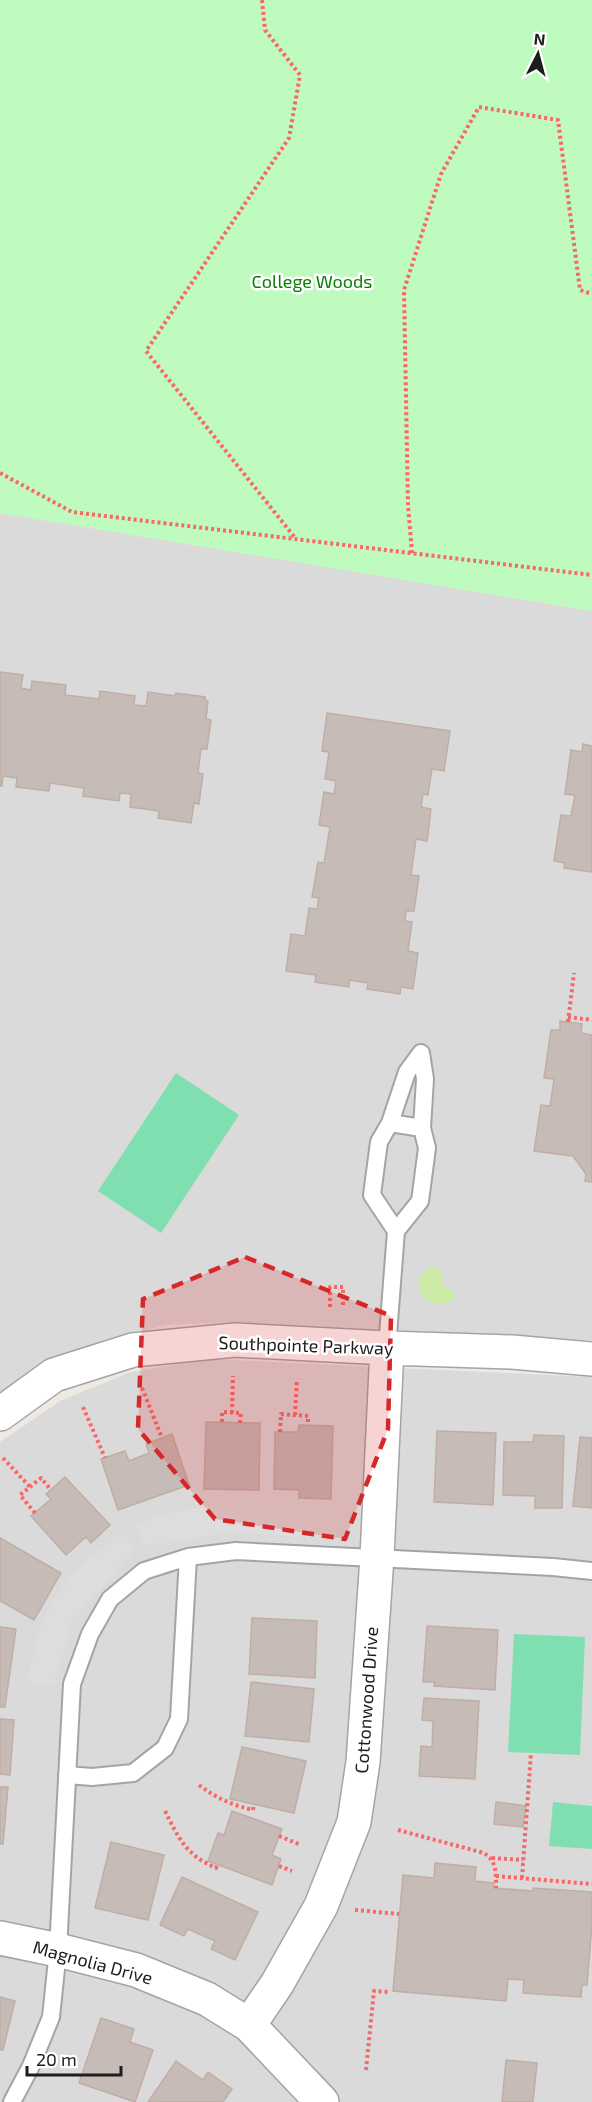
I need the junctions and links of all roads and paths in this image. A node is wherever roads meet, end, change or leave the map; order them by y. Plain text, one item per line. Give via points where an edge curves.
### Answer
1 (262, 0) edge
2 (592, 294) edge
3 (0, 473) edge
4 (296, 539) junction
5 (412, 553) junction
6 (592, 575) edge
7 (574, 973) dead end
8 (592, 1020) edge
9 (390, 1123) junction
10 (422, 1128) junction
11 (396, 1231) junction
12 (330, 1307) dead end
13 (343, 1307) dead end
14 (387, 1348) junction
15 (592, 1359) edge
16 (234, 1376) dead end
17 (297, 1379) dead end
18 (142, 1388) dead end
19 (83, 1407) dead end
20 (232, 1413) junction
21 (0, 1414) edge
22 (295, 1415) junction
23 (222, 1422) dead end
24 (240, 1423) dead end
25 (308, 1425) dead end
26 (279, 1432) dead end
27 (162, 1438) dead end
28 (3, 1458) dead end
29 (105, 1458) dead end
30 (30, 1487) junction
31 (51, 1490) dead end
32 (35, 1513) dead end
33 (189, 1557) junction
34 (377, 1557) junction
35 (592, 1571) edge
36 (531, 1753) dead end
37 (67, 1775) junction
38 (199, 1785) dead end
39 (254, 1804) dead end
40 (165, 1811) dead end
41 (398, 1830) dead end
42 (279, 1836) dead end
43 (302, 1845) dead end
44 (492, 1858) junction
45 (523, 1860) junction
46 (217, 1865) dead end
47 (279, 1866) dead end
48 (292, 1871) dead end
49 (496, 1876) junction
50 (522, 1878) junction
51 (592, 1884) edge
52 (496, 1888) dead end
53 (355, 1910) dead end
54 (399, 1914) dead end
55 (0, 1938) edge
56 (58, 1950) junction
57 (389, 1992) dead end
58 (249, 2025) junction
59 (366, 2070) dead end
60 (12, 2102) edge
61 (322, 2102) edge

1 - 4 path via 265,30 300,75 289,138 146,351
2 - 5 path via 580,290 558,120 479,107 441,174 404,290
3 - 4 path via 72,512
4 - 5 path
5 - 6 path
7 - 8 path via 568,1019
9 - 10 lane
9 - 10 lane via 407,1072 421,1053 425,1079
9 - 11 lane via 379,1142 372,1195
10 - 11 lane via 427,1149 420,1201
11 - 14 lane
12 - 13 path via 330,1287 343,1287
14 - 15 street, Southpointe Parkway
14 - 21 street, Southpointe Parkway via 235,1340 133,1350 54,1375
14 - 34 street, Cottonwood Drive
16 - 20 path
17 - 22 path
18 - 27 path
19 - 29 path
20 - 23 path via 222,1412
20 - 24 path via 241,1413
22 - 25 path via 308,1416
22 - 26 path via 281,1414
28 - 30 path
30 - 31 path via 41,1478
30 - 32 path via 20,1495
33 - 34 lane via 236,1551
33 - 37 lane via 144,1571 110,1599 90,1634 72,1684
33 - 37 lane via 179,1719 165,1748 133,1773
34 - 35 lane
34 - 58 street, Cottonwood Drive via 363,1762 354,1822 321,1906
36 - 45 path
37 - 56 lane
38 - 39 path via 225,1802 253,1810
40 - 46 path via 190,1852 202,1862 216,1868
41 - 44 path
42 - 43 path
44 - 45 path
44 - 49 path
45 - 50 path
47 - 48 path
49 - 50 path
49 - 52 path
50 - 51 path
53 - 54 path
55 - 56 street, Magnolia Drive
56 - 58 street, Magnolia Drive via 136,1970 207,2000
56 - 60 lane via 51,2016
57 - 59 path via 374,1991
58 - 61 street, Magnolia Drive

